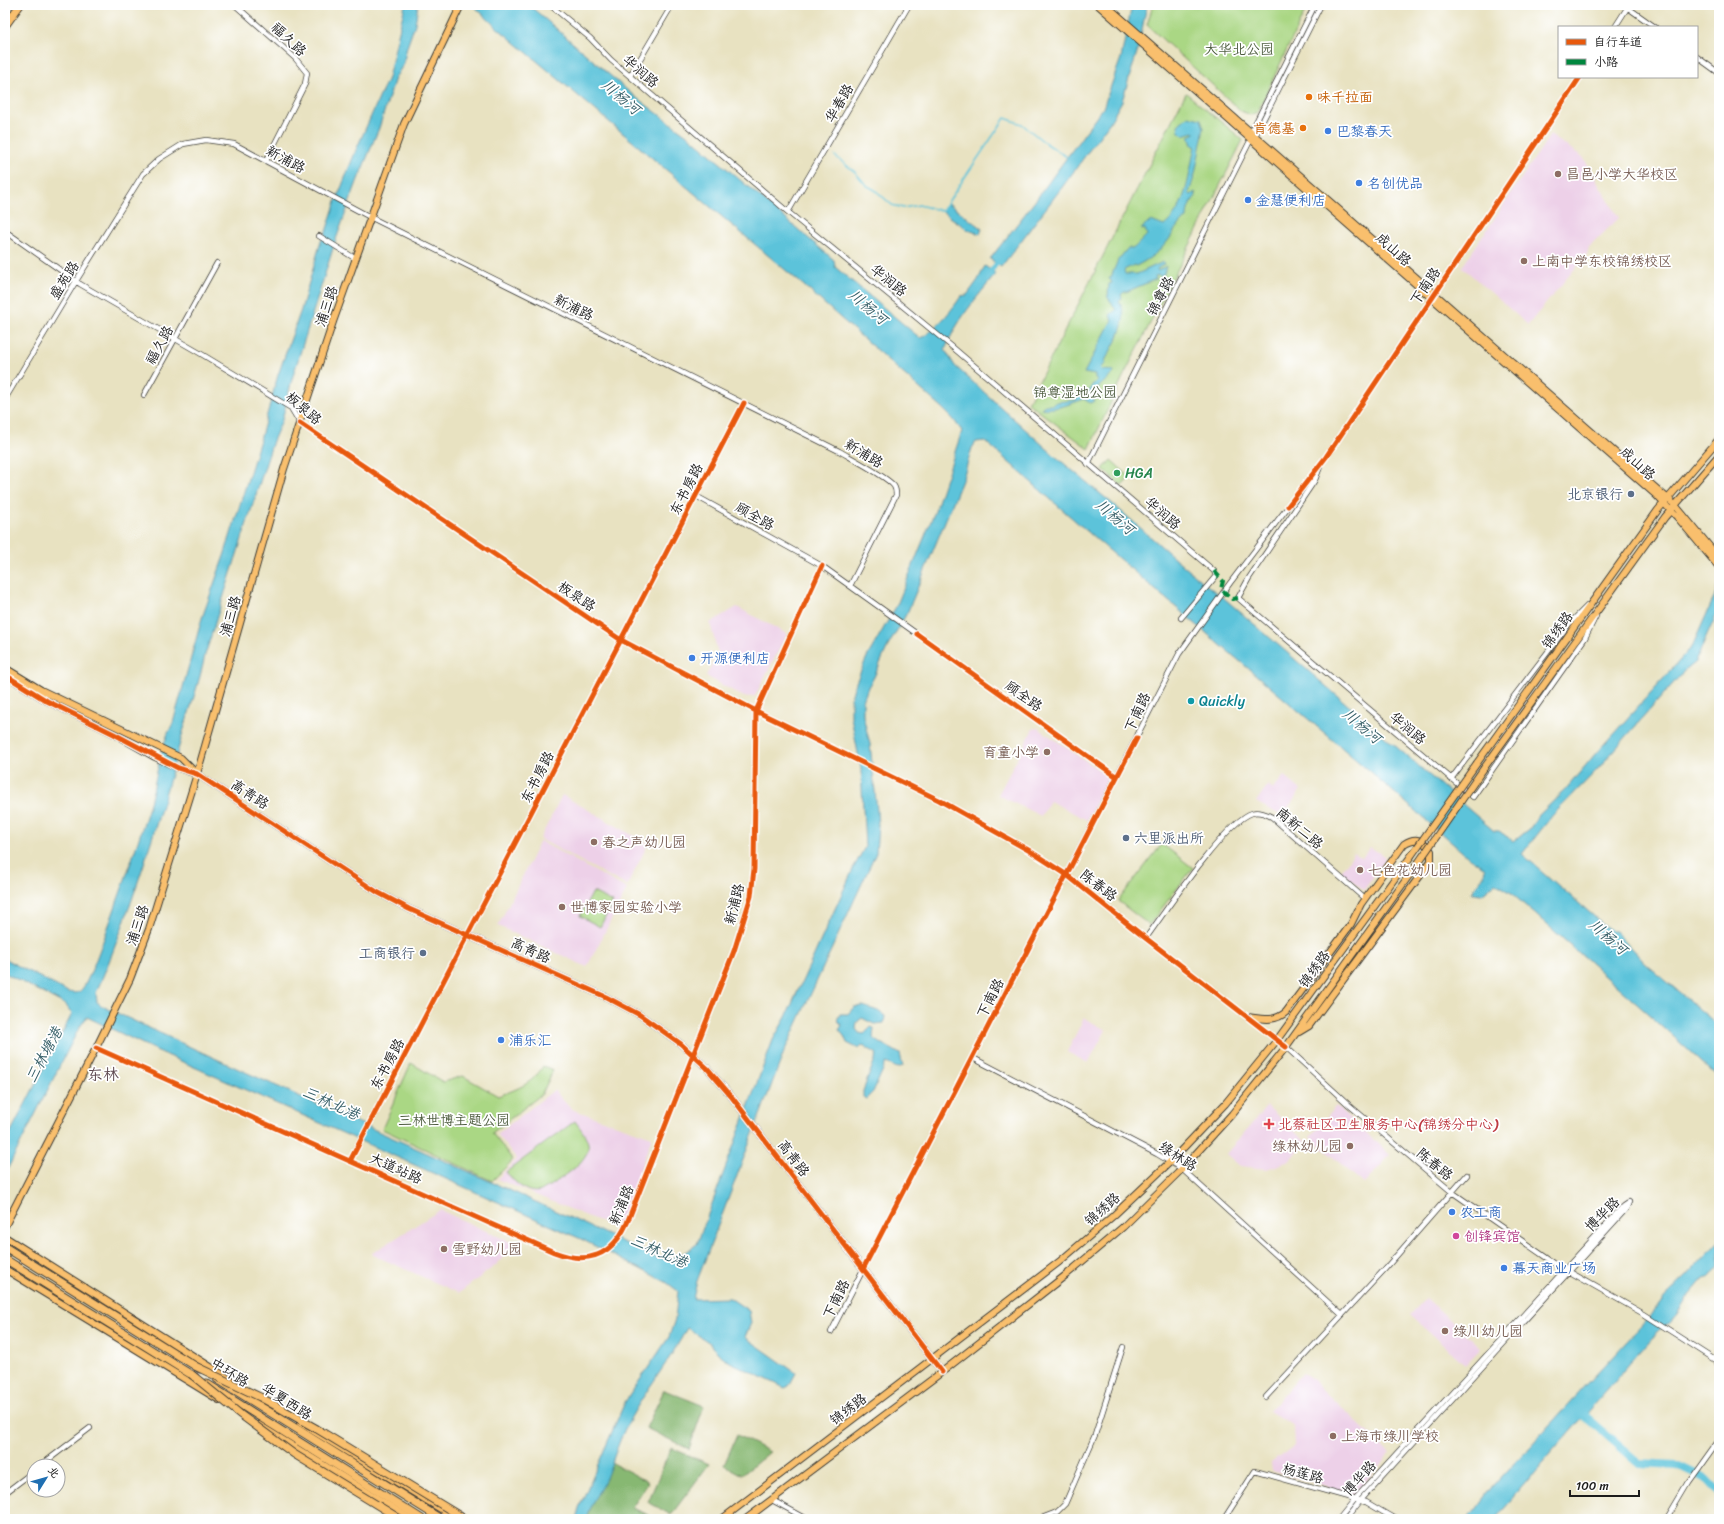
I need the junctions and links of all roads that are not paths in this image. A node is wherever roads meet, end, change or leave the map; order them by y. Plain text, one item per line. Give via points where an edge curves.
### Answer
1 (6, 5) edge
2 (22, 5) edge
3 (235, 5) edge
4 (461, 5) edge
5 (550, 5) edge
6 (672, 5) edge
7 (910, 5) edge
8 (1098, 5) edge
9 (1106, 5) edge
10 (1315, 5) edge
11 (1321, 5) edge
12 (1627, 6) edge
13 (5, 9) edge
14 (1124, 24) junction
15 (5, 26) edge
16 (1615, 26) edge
17 (1654, 26) edge
18 (5, 30) edge
19 (1698, 58) edge
20 (1719, 73) edge
21 (630, 76) junction
22 (1579, 78) edge
23 (1253, 136) junction
24 (266, 161) junction
25 (143, 174) joint
26 (788, 212) junction
27 (370, 218) junction
28 (5, 231) edge
29 (319, 236) dead end
30 (356, 259) junction
31 (216, 263) dead end
32 (76, 281) junction
33 (1433, 296) junction
34 (174, 339) junction
35 (144, 395) dead end
36 (5, 399) edge
37 (744, 403) junction
38 (300, 423) junction
39 (1719, 439) edge
40 (1719, 455) edge
41 (1321, 463) junction
42 (1088, 464) junction
43 (696, 496) junction
44 (1666, 500) junction
45 (1673, 507) junction
46 (1712, 554) junction
47 (1719, 558) edge
48 (822, 566) junction
49 (1719, 567) edge
50 (850, 586) junction
51 (1595, 597) junction
52 (1238, 598) joint
53 (1602, 604) junction
54 (1181, 618) dead end
55 (621, 640) junction
56 (5, 668) edge
57 (5, 675) edge
58 (756, 711) junction
59 (857, 760) joint
60 (197, 774) junction
61 (1117, 777) junction
62 (1451, 779) junction
63 (1067, 875) junction
64 (1365, 899) junction
65 (468, 935) junction
66 (1146, 938) junction
67 (1248, 1017) junction
68 (1296, 1034) junction
69 (1277, 1040) junction
70 (1286, 1047) junction
71 (96, 1048) junction
72 (693, 1055) junction
73 (972, 1058) junction
74 (350, 1161) junction
75 (1170, 1162) junction
76 (1182, 1169) junction
77 (1467, 1175) dead end
78 (1452, 1192) junction
79 (5, 1226) edge
80 (5, 1237) edge
81 (619, 1239) joint
82 (5, 1247) edge
83 (5, 1259) edge
84 (863, 1268) junction
85 (5, 1269) edge
86 (1568, 1270) junction
87 (1342, 1315) junction
88 (831, 1332) dead end
89 (1122, 1347) dead end
90 (932, 1360) junction
91 (1719, 1362) edge
92 (195, 1366) junction
93 (942, 1372) junction
94 (191, 1374) junction
95 (1266, 1397) dead end
96 (90, 1428) dead end
97 (1719, 1440) edge
98 (51, 1458) edge
99 (26, 1477) edge
100 (5, 1493) edge
101 (1355, 1499) junction
102 (772, 1500) junction
103 (1360, 1500) junction
104 (400, 1519) edge
105 (411, 1519) edge
106 (422, 1519) edge
107 (441, 1519) edge
108 (457, 1519) edge
109 (465, 1519) edge
110 (722, 1519) edge
111 (746, 1519) edge
112 (807, 1519) edge
113 (1039, 1519) edge
114 (1224, 1519) edge
115 (1339, 1519) edge
116 (1346, 1519) edge
117 (1395, 1519) edge
118 (1667, 1519) edge

1 - 13 highway
2 - 15 highway
2 - 18 main road
3 - 24 street, 福久路 via 295,58 307,73 305,84
4 - 27 main road, 浦三路 via 404,124
5 - 21 street, 华润路
6 - 21 street
7 - 26 street, 华春路
8 - 14 main road, 成山路
9 - 14 main road, 成山路
10 - 23 street, 锦尊路
11 - 23 street, 锦尊路
12 - 16 street
12 - 17 street
14 - 23 main road, 成山路
19 - 20 street
21 - 26 street, 华润路
22 - 33 street, 下南路
23 - 33 main road, 成山路
23 - 42 street, 锦尊路
24 - 25 street, 新浦路 via 234,144 206,140 183,144 159,158
24 - 27 street, 新浦路
25 - 32 street, 盛苑路
26 - 42 street, 华润路 via 950,345
27 - 30 main road, 浦三路
27 - 37 street, 新浦路
28 - 32 street, 板泉路
29 - 30 street
30 - 38 main road, 浦三路
31 - 34 street, 福久路
32 - 34 street, 板泉路
32 - 36 street, 盛苑路
33 - 41 street, 下南路
33 - 44 main road, 成山路
34 - 35 street, 福久路
34 - 38 street, 板泉路 via 286,404
37 - 43 street, 东书房路
37 - 50 street, 新浦路 via 847,455 894,486 896,495
38 - 55 street, 板泉路
38 - 60 main road, 浦三路 via 284,469
39 - 44 main road, 锦绣路
40 - 45 main road, 锦绣路
41 - 52 street, 下南路 via 1316,480
41 - 61 street, 下南路 via 1184,646
42 - 54 street, 华润路 via 1214,571 1216,576
43 - 48 street, 顾全路
43 - 55 street, 东书房路
44 - 45 main road, 成山路
44 - 51 main road, 锦绣路
45 - 46 main road, 成山路
45 - 53 main road, 锦绣路
46 - 47 main road, 成山路
46 - 49 main road, 成山路
48 - 50 street, 顾全路
48 - 58 street, 新浦路
50 - 61 street, 顾全路
51 - 62 street via 1569,624
51 - 69 main road, 锦绣路, bridge
52 - 62 street, 华润路
53 - 62 street, 华润路 via 1586,638 1473,797
53 - 68 main road, 锦绣路, bridge
55 - 58 street, 板泉路
55 - 65 street, 东书房路
56 - 60 main road, 高青路 via 41,690 181,758
57 - 60 main road, 高青路 via 47,701 178,768
58 - 59 street, 板泉路
58 - 72 street, 新浦路 via 754,869 751,896 734,951
59 - 63 street, 陈春路 via 993,829
60 - 65 main road, 高青路 via 372,889
60 - 71 main road, 浦三路 via 149,930 130,979
61 - 63 street, 下南路
63 - 66 street, 陈春路
63 - 73 street, 下南路
64 - 66 street, 南新二路 via 1272,817 1253,813 1243,817 1211,850
64 - 67 main road, 锦绣路 via 1351,924 1286,1012 1272,1019
64 - 68 main road, 锦绣路 via 1404,844 1410,840 1417,840 1428,846 1431,861 1309,1026
65 - 72 main road, 高青路 via 624,1006 668,1034
65 - 74 street, 东书房路
66 - 67 street, 陈春路
67 - 69 street, 陈春路
68 - 70 main road, 锦绣路
69 - 70 street, 陈春路
69 - 75 main road, 锦绣路 via 1225,1104
70 - 76 main road, 锦绣路 via 1232,1114
70 - 78 street, 陈春路 via 1349,1105
71 - 74 street, 大道站路
71 - 79 main road, 浦三路
72 - 81 street, 新浦路
72 - 84 main road, 高青路 via 742,1110
73 - 75 street, 绿林路
73 - 84 street, 下南路
74 - 81 street, 大道站路 via 562,1255 583,1258 594,1256 604,1252
75 - 76 street, 绿林路
75 - 90 main road, 锦绣路 via 1114,1216 1059,1262
76 - 87 street, 绿林路
76 - 93 main road, 锦绣路 via 1123,1227
77 - 78 street
78 - 86 street, 陈春路
78 - 87 street
80 - 108 main road, 华夏西路
82 - 92 highway, 中环路
83 - 94 highway, 中环路
84 - 88 street, 下南路
84 - 90 main road, 高青路
85 - 105 main road
86 - 86 street, 博华路 via 1626,1209 1629,1202 1623,1206
86 - 91 street, 陈春路
86 - 101 street, 博华路
86 - 103 street, 博华路
87 - 95 street
89 - 113 street via 1095,1435 1065,1504 1057,1512
90 - 93 main road, 高青路
90 - 110 main road, 锦绣路
92 - 107 highway, 中环路, bridge
92 - 109 highway, bridge via 260,1397 317,1429
93 - 102 main road, 锦绣路
94 - 104 highway, bridge via 294,1454
94 - 106 highway, 中环路, bridge
96 - 98 street
97 - 118 street
99 - 100 street
101 - 103 street, 杨莲路
101 - 114 street, 杨莲路 via 1255,1471
101 - 115 street, 博华路
102 - 111 main road, 锦绣路
102 - 112 street
103 - 116 street, 博华路
103 - 117 street, 杨莲路 via 1370,1503

